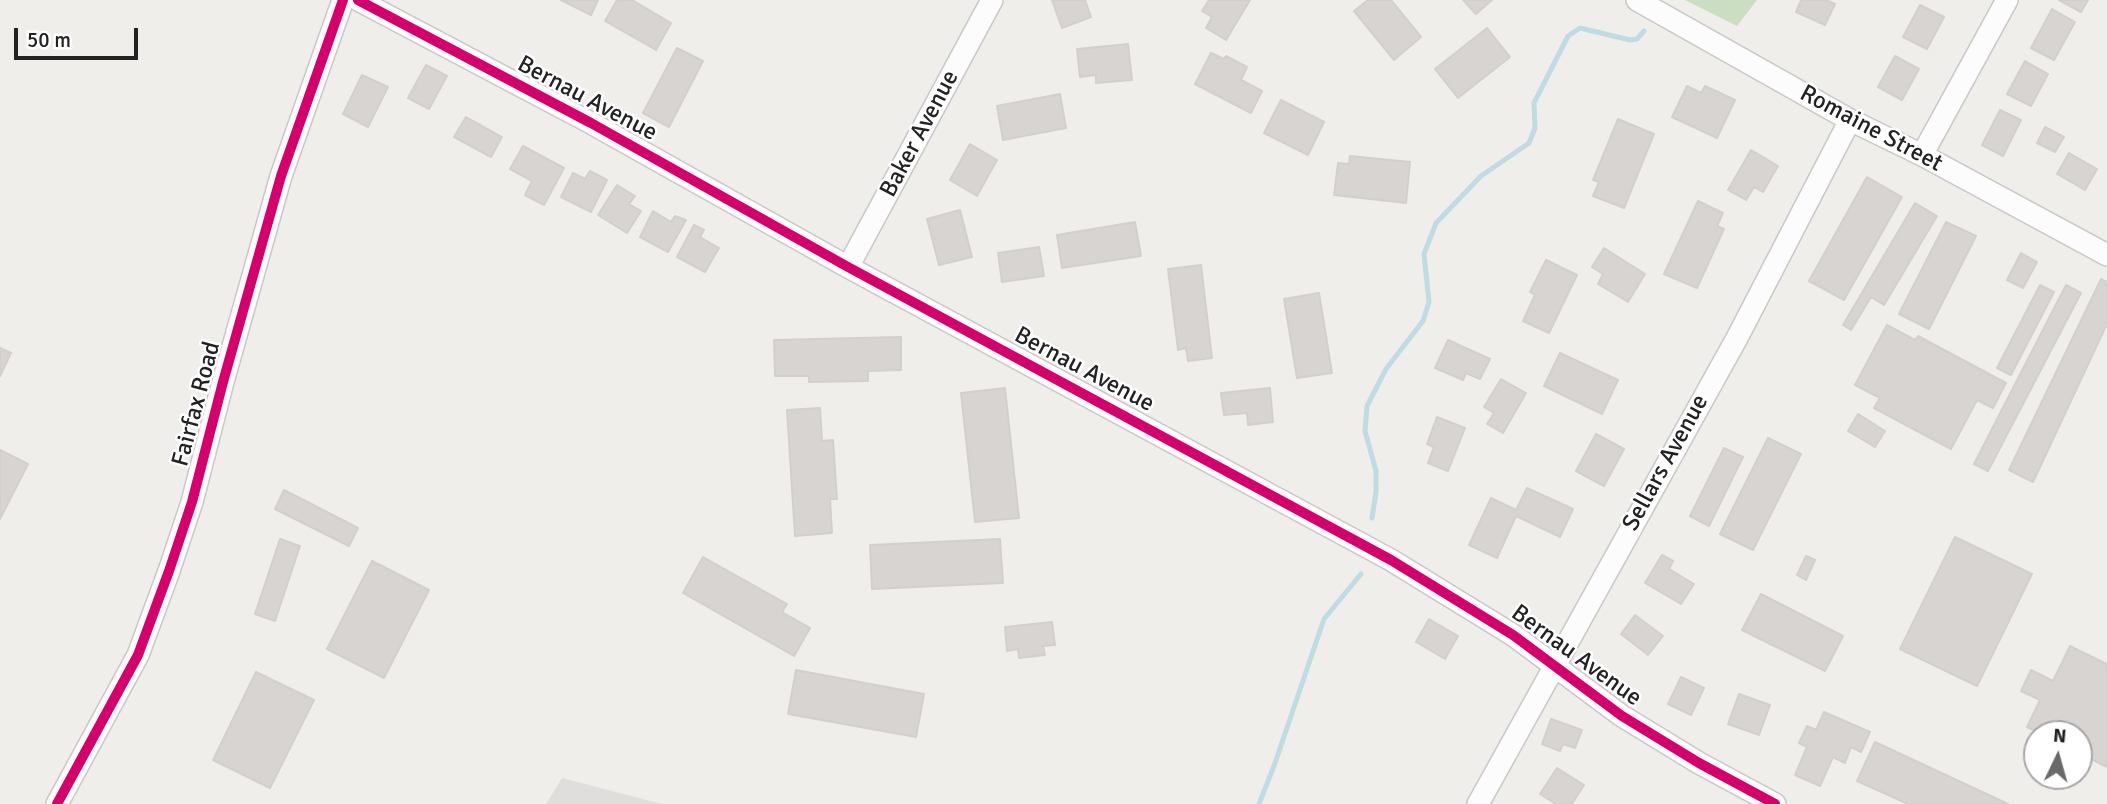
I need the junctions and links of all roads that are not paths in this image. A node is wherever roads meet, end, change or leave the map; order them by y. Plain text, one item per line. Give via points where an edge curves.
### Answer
1 (343, 0) edge
2 (358, 0) edge
3 (992, 0) edge
4 (1637, 0) edge
5 (2007, 0) edge
6 (1850, 120) junction
7 (1922, 155) junction
8 (2107, 255) edge
9 (848, 267) junction
10 (1553, 666) junction
11 (57, 804) edge
12 (1478, 804) edge
13 (1774, 804) edge

1 - 11 street, Fairfax Road via 281,176 170,571 138,654
2 - 9 street, Bernau Avenue
3 - 9 street, Baker Avenue
4 - 6 street, Romaine Street
5 - 7 street
6 - 7 street, Romaine Street
6 - 10 street, Sellars Avenue via 1737,338
7 - 8 street, Romaine Street
9 - 10 street, Bernau Avenue via 1391,560
10 - 12 street, Sellars Avenue
10 - 13 street, Bernau Avenue via 1622,716

